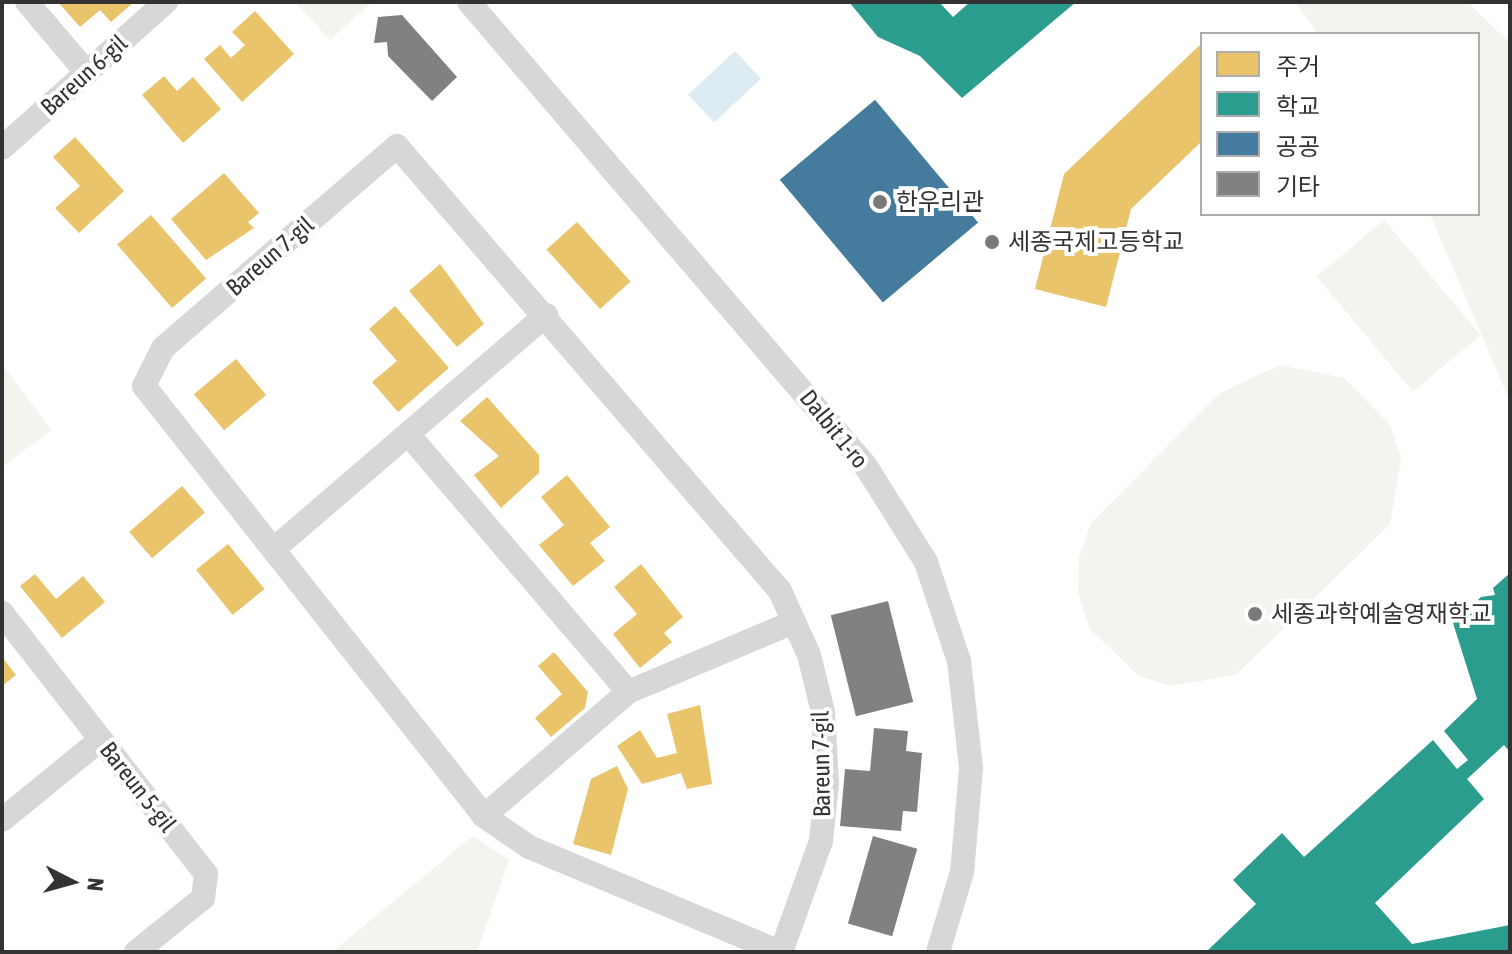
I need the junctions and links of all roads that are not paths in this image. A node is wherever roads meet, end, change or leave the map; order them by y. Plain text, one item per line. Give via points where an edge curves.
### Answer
1 (27, 2) edge
2 (166, 2) edge
3 (469, 2) edge
4 (87, 73) junction
5 (2, 148) edge
6 (546, 315) junction
7 (408, 434) junction
8 (274, 549) junction
9 (2, 613) edge
10 (794, 622) junction
11 (628, 692) junction
12 (100, 740) junction
13 (484, 816) junction
14 (2, 820) edge
15 (136, 952) edge
16 (780, 952) edge
17 (938, 952) edge

1 - 4 street
2 - 4 street, Bareun 6-gil
3 - 17 street, Dalbit 1-ro via 865,465 926,562 959,661 971,768 962,872
4 - 5 street, Bareun 6-gil
6 - 7 street
6 - 8 street, Bareun 7-gil via 397,146 149,366 144,386 152,402
6 - 10 street, Bareun 7-gil via 748,551
7 - 8 street
7 - 11 street
8 - 13 street, Bareun 7-gil
9 - 12 street, Bareun 5-gil
10 - 11 street
10 - 16 street, Bareun 7-gil via 823,712 827,783 821,841
11 - 13 street
12 - 14 street
12 - 15 street, Bareun 5-gil via 206,874 203,898
13 - 16 street, Bareun 7-gil via 529,847

